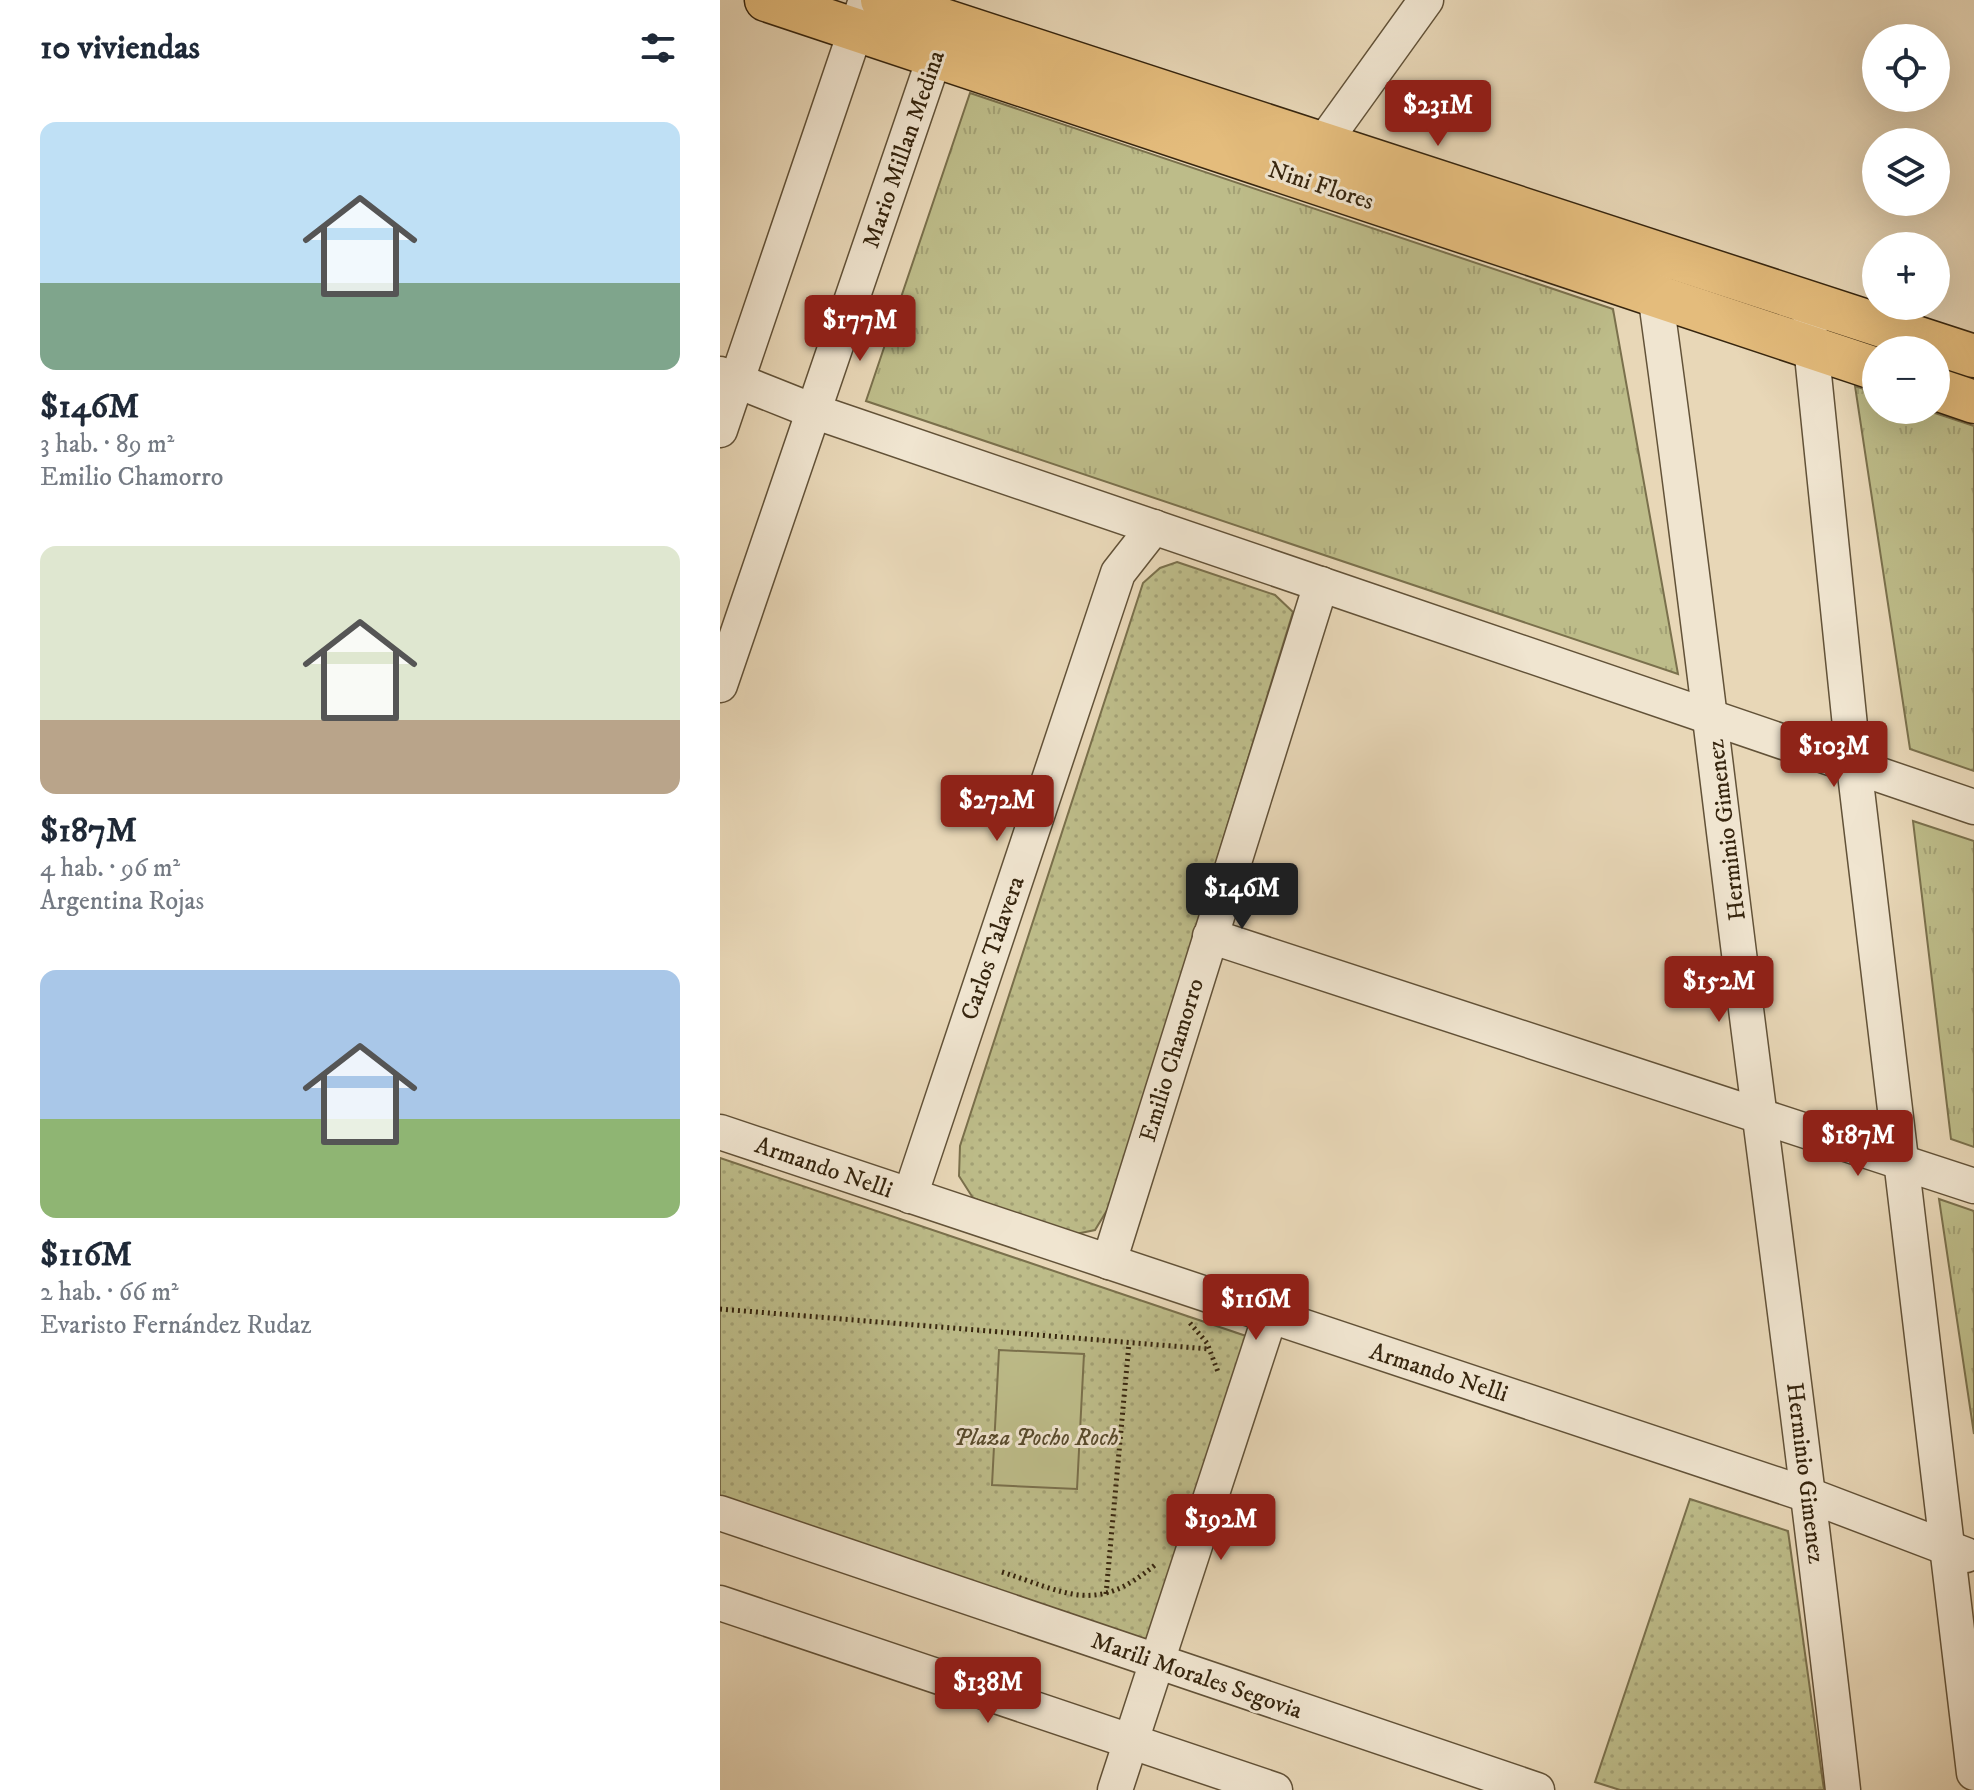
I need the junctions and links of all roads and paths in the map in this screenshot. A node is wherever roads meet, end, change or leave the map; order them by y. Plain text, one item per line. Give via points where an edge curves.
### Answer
1 (766, 0) edge
2 (1426, 0) edge
3 (868, 10) edge
4 (941, 39) junction
5 (1321, 142) junction
6 (1299, 177) junction
7 (1649, 251) junction
8 (1655, 296) junction
9 (1807, 303) junction
10 (1812, 348) junction
11 (1974, 356) edge
12 (1862, 364) edge
13 (729, 376) edge
14 (1950, 394) edge
15 (1974, 402) edge
16 (813, 411) junction
17 (720, 430) edge
18 (1154, 527) junction
19 (1321, 584) junction
20 (720, 685) edge
21 (1712, 716) junction
22 (1854, 765) junction
23 (1974, 807) edge
24 (1210, 936) junction
25 (1759, 1116) junction
26 (720, 1132) edge
27 (1902, 1162) junction
28 (1974, 1186) edge
29 (910, 1196) junction
30 (1109, 1262) junction
31 (720, 1309) edge
32 (1180, 1314) dead end
33 (1270, 1316) junction
34 (1129, 1343) junction
35 (1210, 1349) junction
36 (1220, 1384) dead end
37 (1811, 1496) junction
38 (720, 1513) edge
39 (1962, 1554) edge
40 (1158, 1562) dead end
41 (1001, 1572) dead end
42 (1106, 1594) junction
43 (720, 1603) edge
44 (1158, 1662) junction
45 (1131, 1742) junction
46 (1974, 1773) edge
47 (1115, 1790) edge
48 (1275, 1790) edge
49 (1537, 1790) edge
50 (1843, 1790) edge

1 - 3 main road, Nini Flores
2 - 5 street
3 - 4 main road, Nini Flores
3 - 13 street
4 - 5 main road, Nini Flores
4 - 6 main road, Nini Flores
4 - 16 street, Mario Millan Medina
5 - 6 street
5 - 7 main road, Nini Flores
6 - 8 main road, Nini Flores
7 - 8 street, Herminio Gimenez
7 - 9 main road, Nini Flores
8 - 10 main road, Nini Flores
8 - 21 street, Herminio Gimenez
9 - 10 street
9 - 11 main road, Nini Flores
10 - 12 main road, Nini Flores
10 - 22 street
13 - 16 street
13 - 17 street
14 - 15 main road
16 - 18 street
16 - 20 street, Mario Millan Medina
18 - 19 street
18 - 29 street, Carlos Talavera via 1118,573
19 - 21 street
19 - 24 street, Emilio Chamorro
21 - 22 street
21 - 25 street, Herminio Gimenez
22 - 23 street
22 - 27 street
24 - 25 street
24 - 30 street, Emilio Chamorro
25 - 27 street
25 - 37 street, Herminio Gimenez
26 - 29 street, Armando Nelli
27 - 28 street
27 - 39 street
29 - 30 street, Armando Nelli
30 - 33 street, Armando Nelli
31 - 34 path
32 - 35 path
33 - 37 street, Armando Nelli
33 - 44 street
34 - 35 path
34 - 42 path
35 - 36 path
37 - 39 street, Armando Nelli
37 - 50 street, Herminio Gimenez
38 - 44 street, Marili Morales Segovia
39 - 46 street
40 - 42 path
41 - 42 path via 1075,1596
43 - 45 street
44 - 45 street
44 - 49 street, Marili Morales Segovia
45 - 47 street
45 - 48 street

